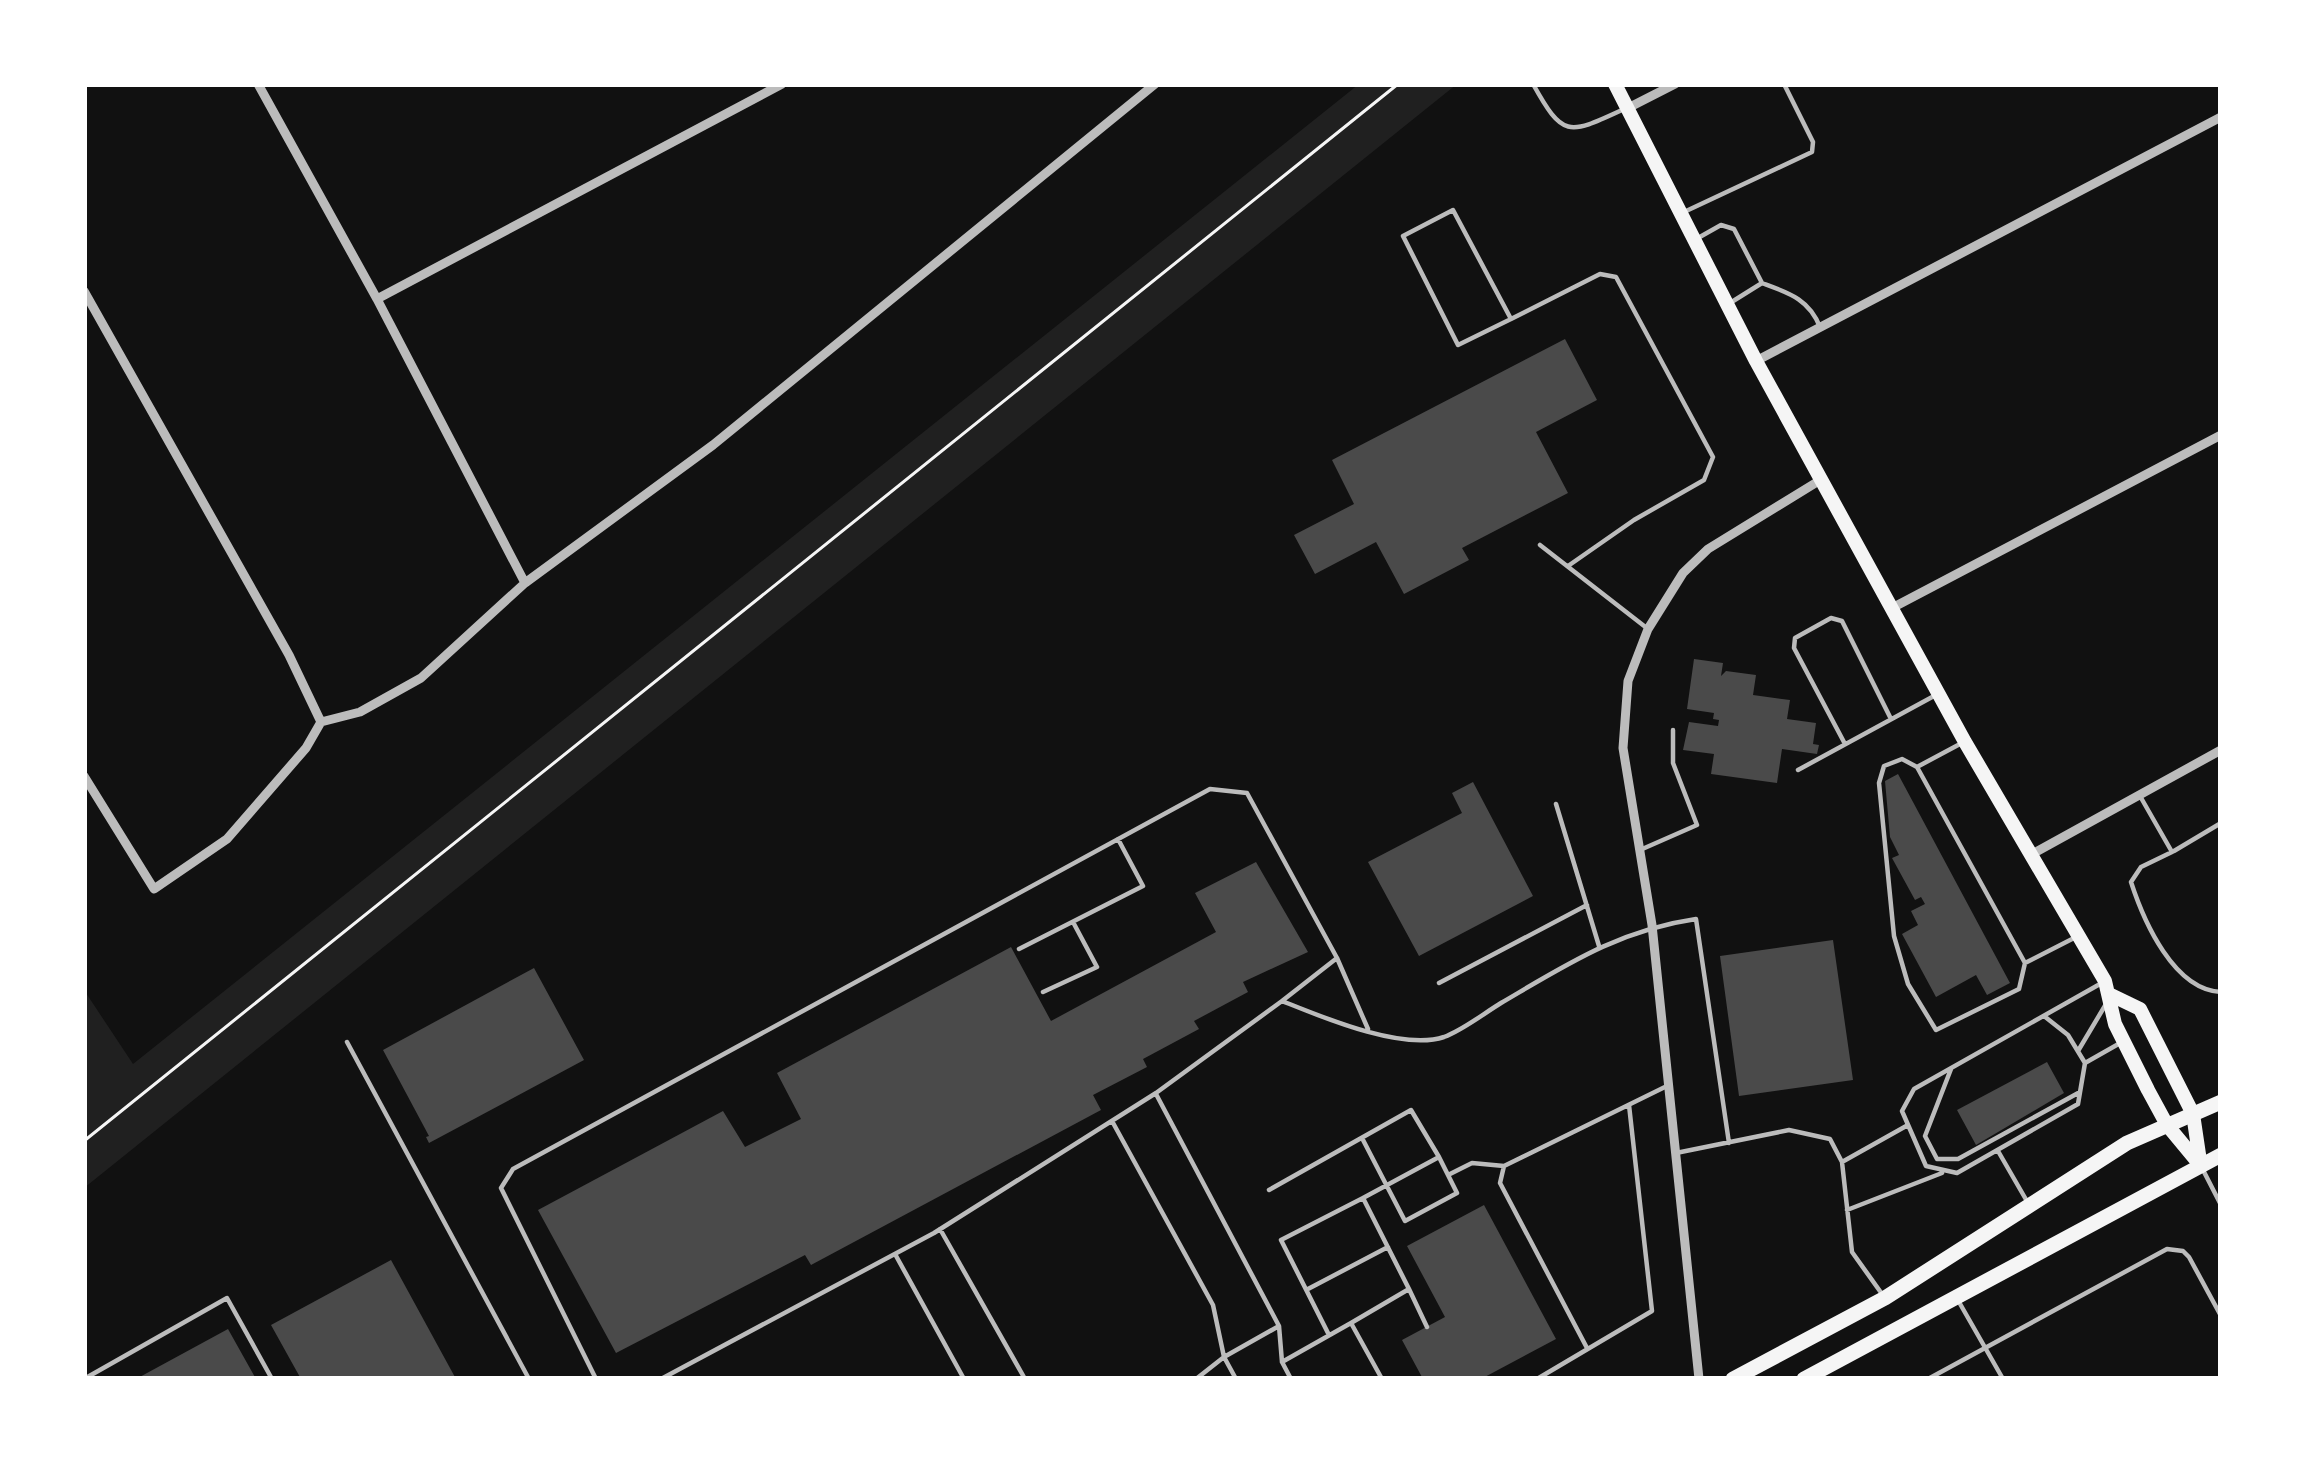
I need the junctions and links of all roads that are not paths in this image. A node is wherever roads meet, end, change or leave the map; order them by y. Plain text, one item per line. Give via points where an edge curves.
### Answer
1 (258, 84) edge
2 (782, 84) edge
3 (1130, 84) edge
4 (1155, 84) edge
5 (1532, 84) edge
6 (1615, 84) edge
7 (1675, 84) edge
8 (1784, 84) edge
9 (1138, 98) junction
10 (1628, 108) junction
11 (2221, 117) edge
12 (1680, 214) junction
13 (1694, 241) junction
14 (1762, 283) junction
15 (84, 292) edge
16 (377, 299) junction
17 (1727, 304) junction
18 (1511, 319) junction
19 (1820, 327) junction
20 (1756, 361) junction
21 (2221, 435) edge
22 (1822, 478) junction
23 (1540, 544) dead end
24 (1568, 566) junction
25 (525, 583) junction
26 (1892, 608) junction
27 (1648, 629) junction
28 (1939, 693) junction
29 (1891, 719) junction
30 (321, 722) junction
31 (1673, 730) dead end
32 (1965, 742) junction
33 (1845, 744) junction
34 (2221, 750) edge
35 (1917, 767) junction
36 (1798, 770) dead end
37 (84, 776) edge
38 (2140, 796) junction
39 (1556, 804) dead end
40 (2221, 823) edge
41 (1118, 839) junction
42 (1640, 850) junction
43 (2172, 852) junction
44 (2034, 853) junction
45 (1587, 905) junction
46 (1073, 922) junction
47 (1652, 926) junction
48 (2079, 935) junction
49 (1599, 946) junction
50 (1019, 949) dead end
51 (1337, 958) junction
52 (2025, 963) junction
53 (1438, 982) dead end
54 (2108, 988) junction
55 (1043, 992) dead end
56 (2221, 992) edge
57 (1282, 1001) junction
58 (2044, 1016) junction
59 (1369, 1030) junction
60 (2123, 1041) junction
61 (347, 1042) dead end
62 (2078, 1051) junction
63 (2085, 1063) junction
64 (1951, 1070) junction
65 (1669, 1085) junction
66 (2083, 1092) junction
67 (1156, 1093) junction
68 (2221, 1102) edge
69 (1629, 1105) junction
70 (2193, 1114) junction
71 (1112, 1121) junction
72 (1908, 1125) junction
73 (2167, 1125) junction
74 (1361, 1138) junction
75 (1729, 1143) junction
76 (1998, 1150) junction
77 (1676, 1153) junction
78 (2221, 1155) edge
79 (1439, 1157) junction
80 (1842, 1162) junction
81 (1504, 1166) junction
82 (2201, 1166) junction
83 (1942, 1173) junction
84 (1448, 1175) junction
85 (1387, 1186) junction
86 (1269, 1190) dead end
87 (1363, 1198) junction
88 (2028, 1203) junction
89 (2221, 1205) edge
90 (1847, 1210) junction
91 (940, 1229) junction
92 (1388, 1247) junction
93 (895, 1254) junction
94 (1409, 1289) junction
95 (1306, 1290) junction
96 (1956, 1297) junction
97 (1885, 1298) junction
98 (2221, 1316) edge
99 (1351, 1323) junction
100 (1279, 1326) junction
101 (1426, 1327) dead end
102 (1329, 1335) junction
103 (1985, 1347) junction
104 (1586, 1348) junction
105 (1224, 1357) junction
106 (1282, 1362) junction
107 (1824, 1374) edge
108 (84, 1379) edge
109 (272, 1379) edge
110 (529, 1379) edge
111 (596, 1379) edge
112 (661, 1379) edge
113 (964, 1379) edge
114 (1024, 1379) edge
115 (1196, 1379) edge
116 (1236, 1379) edge
117 (1291, 1379) edge
118 (1382, 1379) edge
119 (1537, 1379) edge
120 (1699, 1379) edge
121 (1733, 1379) edge
122 (1804, 1379) edge
123 (1928, 1379) edge
124 (2003, 1379) edge

1 - 16 street
2 - 16 street
3 - 9 street
4 - 9 street
5 - 10 lane via 1567,129
6 - 10 main road
7 - 10 street
8 - 12 lane via 1812,152
9 - 25 street via 713,445
10 - 12 main road
11 - 19 street
12 - 13 main road
13 - 14 lane via 1721,225 1734,229
13 - 17 main road
14 - 17 lane
14 - 19 lane via 1800,298
15 - 30 street
16 - 25 street
17 - 20 main road
18 - 18 lane via 1454,210 1402,236 1458,345
18 - 24 lane via 1600,274 1616,277 1713,457 1704,480
19 - 20 street
20 - 22 main road
21 - 26 street
22 - 26 main road
22 - 27 street via 1708,549
23 - 24 lane
24 - 27 lane
25 - 30 street via 421,677 360,712
26 - 28 main road
27 - 42 street via 1628,681 1623,748
28 - 29 lane
28 - 32 main road
29 - 33 lane
29 - 33 lane via 1841,621 1795,638
30 - 37 street via 226,839 154,889
31 - 42 lane via 1673,763 1696,825
32 - 35 lane
32 - 44 main road
33 - 36 lane
34 - 38 street
35 - 52 lane
35 - 52 lane via 1902,759 1884,766 1879,783 1894,936 1907,984 1936,1030 2019,989
38 - 43 lane
38 - 44 street
39 - 45 lane
40 - 43 lane
41 - 46 lane via 1143,886
41 - 51 lane via 1210,790 1247,793
41 - 111 lane via 512,1169 501,1188
42 - 47 street
43 - 56 lane via 2141,867 2131,882 2135,894 2181,976
44 - 48 main road
45 - 49 lane
45 - 53 lane
46 - 50 lane
46 - 55 lane via 1097,967
47 - 49 lane
47 - 65 street
47 - 75 lane via 1696,919
48 - 52 lane
48 - 54 main road
49 - 59 lane via 1442,1038
51 - 57 lane
51 - 59 lane
54 - 58 lane
54 - 60 main road
54 - 62 lane
54 - 70 main road via 2140,1010
57 - 59 lane
57 - 67 lane
58 - 62 lane
58 - 64 lane
60 - 63 lane
60 - 73 main road
61 - 110 lane
62 - 63 lane
63 - 66 lane
64 - 66 lane via 1925,1136 1937,1159 1958,1160
64 - 72 lane via 1913,1089 1902,1111
65 - 69 lane
65 - 77 street
66 - 76 lane via 2078,1103
67 - 71 lane
67 - 100 lane
68 - 70 main road
69 - 81 lane
69 - 104 lane via 1652,1311
70 - 73 main road
70 - 82 main road
71 - 91 lane
71 - 105 lane via 1213,1305
72 - 80 lane
72 - 83 lane via 1926,1166
73 - 82 main road
73 - 88 main road
74 - 79 lane via 1412,1110
74 - 85 lane
74 - 86 lane
75 - 77 lane
75 - 80 lane via 1789,1130 1830,1139
76 - 83 lane via 1957,1174
76 - 88 lane
77 - 120 street
78 - 82 main road
79 - 84 lane
79 - 85 lane
80 - 90 lane
81 - 84 lane via 1472,1163
81 - 104 lane via 1500,1183
82 - 89 lane
82 - 96 main road
83 - 90 lane
84 - 85 lane via 1457,1193 1405,1220
85 - 87 lane
87 - 92 lane
87 - 95 lane via 1281,1240
88 - 97 main road
90 - 97 lane via 1852,1252
91 - 93 lane
91 - 114 lane
92 - 94 lane
92 - 95 lane
93 - 112 lane
93 - 113 lane
94 - 99 lane
94 - 101 lane
95 - 102 lane
96 - 103 lane
96 - 107 main road
97 - 121 main road
98 - 103 lane via 2176,1248
99 - 102 lane
99 - 118 lane
100 - 105 lane
100 - 106 lane
102 - 106 lane
103 - 123 lane
103 - 124 lane
104 - 119 lane
105 - 115 lane
105 - 116 lane
106 - 117 lane
107 - 122 main road
108 - 109 lane via 227,1298

